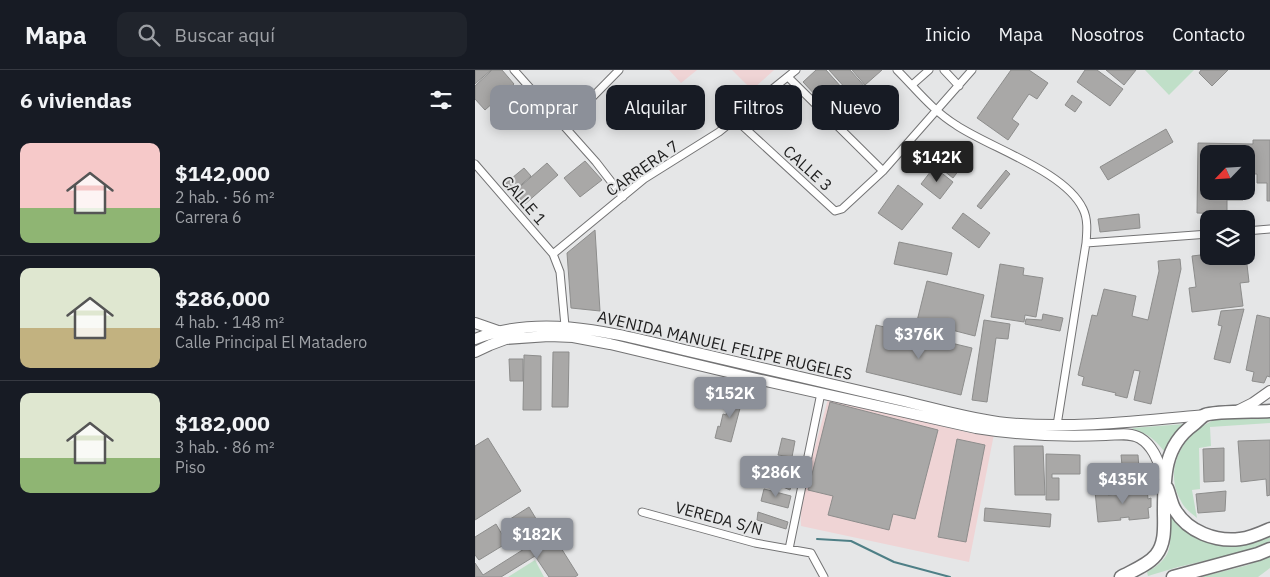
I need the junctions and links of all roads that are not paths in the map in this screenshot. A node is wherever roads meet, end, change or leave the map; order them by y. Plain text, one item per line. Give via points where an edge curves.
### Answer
1 (514, 70) edge
2 (619, 70) edge
3 (797, 70) edge
4 (897, 70) edge
5 (929, 70) edge
6 (944, 70) edge
7 (972, 70) edge
8 (788, 77) junction
9 (527, 85) edge
10 (778, 85) edge
11 (912, 85) junction
12 (959, 86) junction
13 (596, 93) edge
14 (936, 110) junction
15 (568, 130) edge
16 (721, 130) edge
17 (747, 130) edge
18 (475, 164) edge
19 (883, 171) junction
20 (623, 197) junction
21 (1270, 229) edge
22 (1255, 230) edge
23 (1200, 235) edge
24 (1086, 243) junction
25 (553, 254) junction
26 (475, 323) edge
27 (565, 326) junction
28 (499, 331) junction
29 (475, 339) edge
30 (476, 350) edge
31 (1270, 391) edge
32 (821, 393) junction
33 (1270, 411) edge
34 (1235, 412) junction
35 (1206, 415) junction
36 (1057, 425) junction
37 (1166, 483) junction
38 (643, 512) dead end
39 (1270, 529) edge
40 (789, 549) junction
41 (1270, 549) edge
42 (824, 577) edge
43 (1121, 577) edge
44 (1173, 577) edge

1 - 9 street
2 - 13 street
3 - 8 street, CARRERA 7
4 - 11 street
5 - 11 street
6 - 12 street
7 - 12 street
8 - 10 street, CARRERA 7
8 - 19 street
11 - 14 street
12 - 14 street
14 - 19 street
14 - 24 street via 956,126 1053,178 1068,190 1085,213
15 - 20 street
16 - 20 street, CARRERA 7 via 644,179
17 - 19 street, CALLE 3 via 835,210 843,209
18 - 25 street, CALLE 1
20 - 25 street, CARRERA 7
21 - 22 street
23 - 24 street
24 - 36 street
25 - 27 street via 560,272
26 - 28 street
27 - 28 street, AVENIDA MANUEL FELIPE RUGELES
27 - 36 street, AVENIDA MANUEL FELIPE RUGELES via 731,360 962,415 1005,423
28 - 29 street, AVENIDA MANUEL FELIPE RUGELES
29 - 30 street
30 - 32 street, AVENIDA MANUEL FELIPE RUGELES via 524,337 573,337
31 - 34 street
32 - 37 street, AVENIDA MANUEL FELIPE RUGELES via 1001,432 1136,436 1153,450
32 - 40 street
33 - 34 highway
34 - 35 highway
35 - 36 street, AVENIDA MANUEL FELIPE RUGELES
35 - 37 highway via 1175,441 1167,463
37 - 39 highway via 1175,511 1196,531 1213,538 1242,539
37 - 43 highway via 1162,546 1156,556
38 - 40 street, VEREDA S/N via 755,543
40 - 42 street, VEREDA S/N via 811,554
41 - 44 highway

